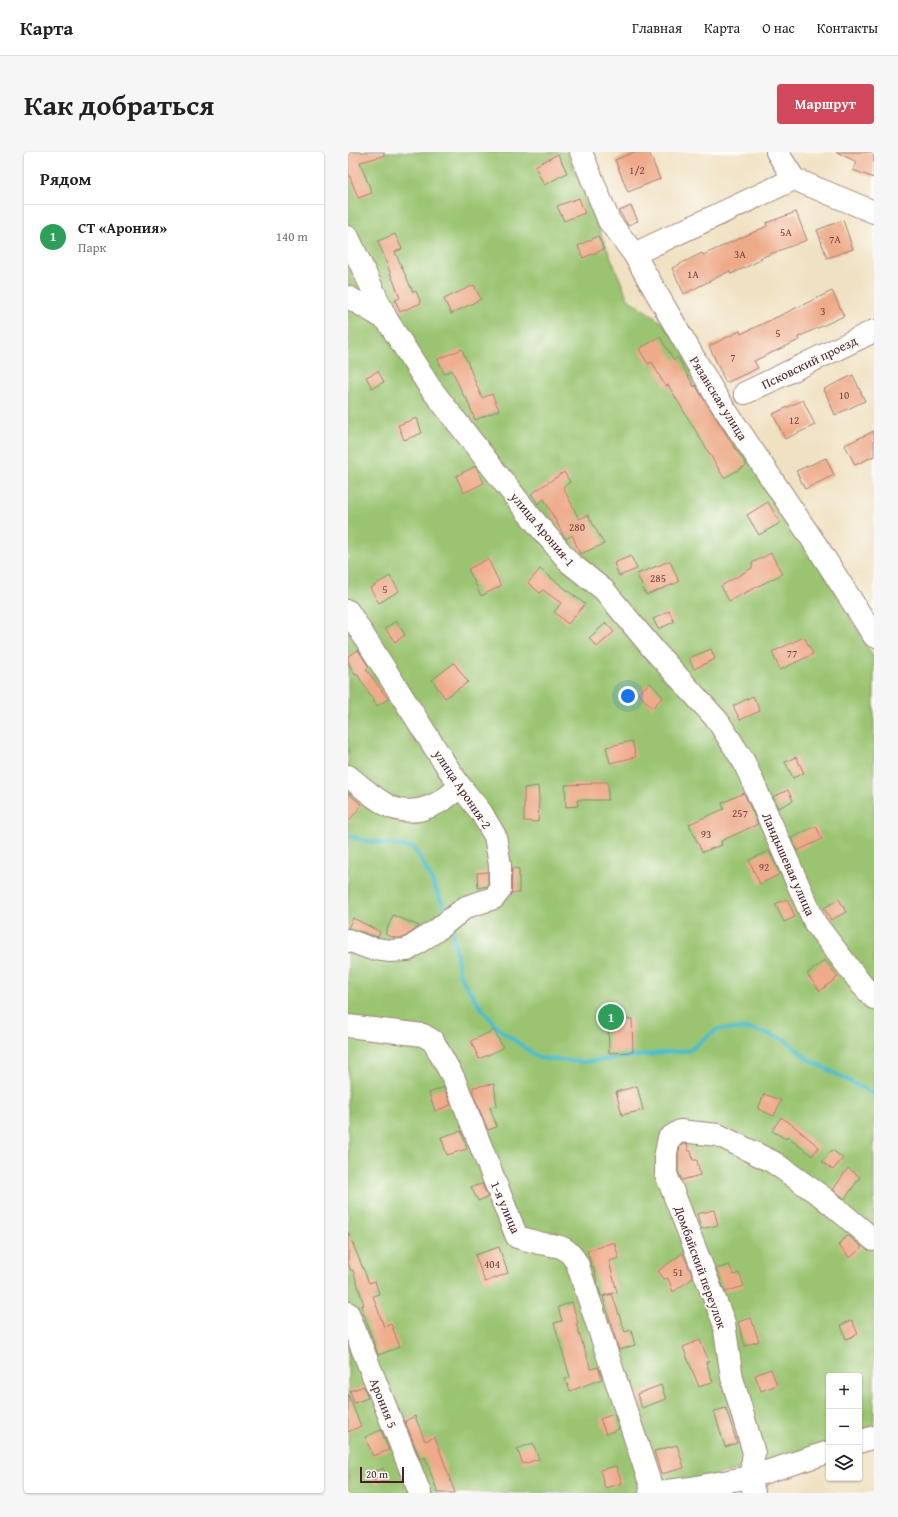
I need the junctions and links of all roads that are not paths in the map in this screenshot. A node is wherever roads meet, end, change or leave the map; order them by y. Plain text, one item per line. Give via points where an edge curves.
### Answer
1 (581, 152) edge
2 (777, 152) edge
3 (794, 179) junction
4 (874, 212) edge
5 (348, 237) edge
6 (634, 254) junction
7 (348, 297) edge
8 (388, 320) junction
9 (874, 331) edge
10 (745, 393) dead end
11 (348, 611) edge
12 (874, 636) edge
13 (718, 721) joint
14 (348, 776) edge
15 (460, 786) junction
16 (348, 940) edge
17 (874, 998) edge
18 (348, 1026) edge
19 (874, 1240) edge
20 (348, 1313) edge
21 (874, 1437) edge
22 (862, 1441) edge
23 (826, 1453) edge
24 (752, 1485) edge
25 (651, 1492) edge
26 (420, 1493) edge

1 - 6 street, Рязанская улица via 609,221
2 - 3 street
3 - 4 street
3 - 6 street
5 - 8 street
6 - 12 street, Рязанская улица via 716,396
7 - 8 street
8 - 13 street, улица Арония-1 via 429,386 527,512 570,563 604,590
9 - 10 street, Псковский проезд
11 - 15 street, улица Арония-2
13 - 17 street, Ландышевая улица via 744,762 816,923
14 - 15 street via 373,796 394,808 412,811 435,805
15 - 16 street, улица Арония-2 via 481,812 495,836 500,890 494,898 466,907 438,930 407,950 369,948
18 - 25 street, 1-я улица via 423,1034 434,1041 454,1079 517,1237 560,1246 571,1254 577,1263
19 - 24 street, Домбайский переулок via 824,1198 773,1162 718,1135 680,1131 669,1138 666,1174 724,1323 732,1378 754,1453
20 - 26 street, Арония 5
21 - 22 street
23 - 24 street
24 - 25 street

